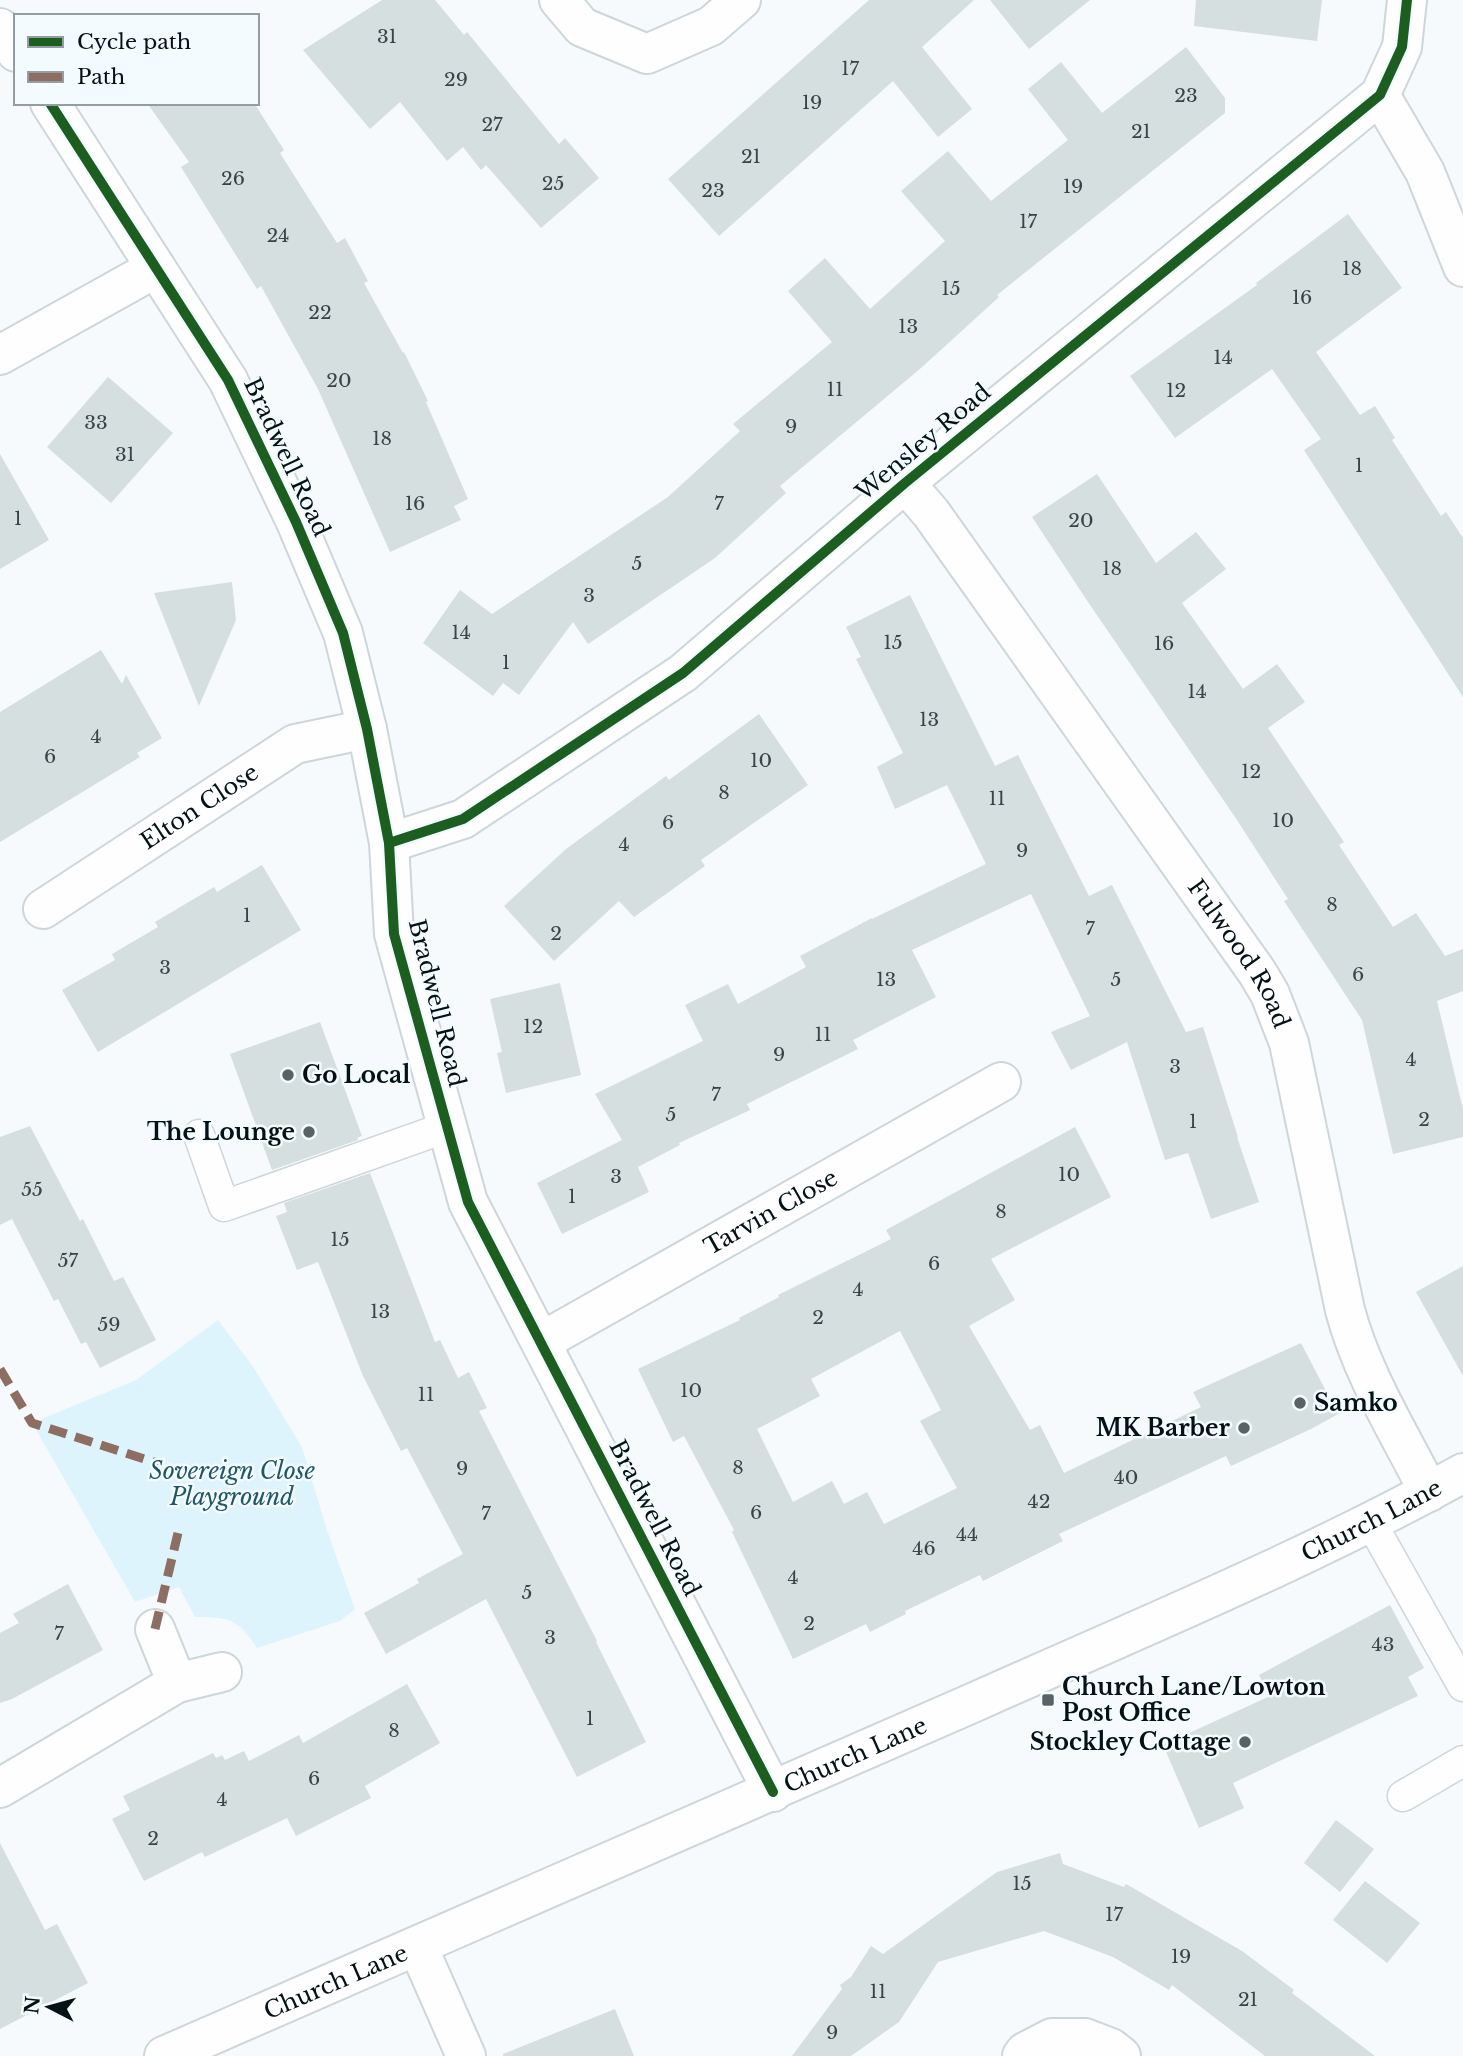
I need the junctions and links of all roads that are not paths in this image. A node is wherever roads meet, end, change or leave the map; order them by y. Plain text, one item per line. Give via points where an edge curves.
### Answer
1 (559, 0) edge
2 (741, 0) edge
3 (1407, 0) edge
4 (0, 28) edge
5 (14, 49) edge
6 (1380, 94) junction
7 (51, 105) edge
8 (1463, 267) edge
9 (156, 268) junction
10 (0, 355) edge
11 (905, 483) junction
12 (367, 729) junction
13 (389, 843) junction
14 (43, 909) dead end
15 (1001, 1082) dead end
16 (447, 1127) junction
17 (199, 1135) dead end
18 (541, 1342) junction
19 (1463, 1473) edge
20 (1429, 1492) junction
21 (1370, 1521) junction
22 (155, 1629) dead end
23 (222, 1672) dead end
24 (177, 1683) junction
25 (1463, 1686) edge
26 (1463, 1761) edge
27 (0, 1788) edge
28 (773, 1792) junction
29 (1403, 1796) dead end
30 (418, 1947) junction
31 (164, 2056) edge
32 (466, 2056) edge
33 (1022, 2056) edge
34 (1121, 2056) edge

1 - 2 street via 582,27 647,54 711,26
3 - 6 street, Wensley Road via 1402,47
4 - 5 street
6 - 8 street via 1425,172
6 - 11 street, Wensley Road
7 - 9 street, Bradwell Road
9 - 10 street
9 - 12 street, Bradwell Road via 228,380 296,522 343,633
11 - 13 street, Wensley Road via 683,673 463,819
11 - 20 street, Fulwood Road via 939,524 1270,994 1289,1043 1352,1334
12 - 13 street, Bradwell Road
12 - 14 street, Elton Close via 295,744
13 - 16 street, Bradwell Road via 394,934
15 - 18 street, Tarvin Close
16 - 17 lane via 224,1206
16 - 18 street, Bradwell Road via 468,1202
18 - 28 street, Bradwell Road
19 - 20 street, Church Lane
20 - 21 street, Church Lane
21 - 25 lane
21 - 28 street, Church Lane via 1265,1573
22 - 24 street
23 - 24 street
24 - 27 street
26 - 29 lane
28 - 30 street, Church Lane
30 - 31 street, Church Lane
30 - 32 street
33 - 34 street via 1052,2038 1085,2038

